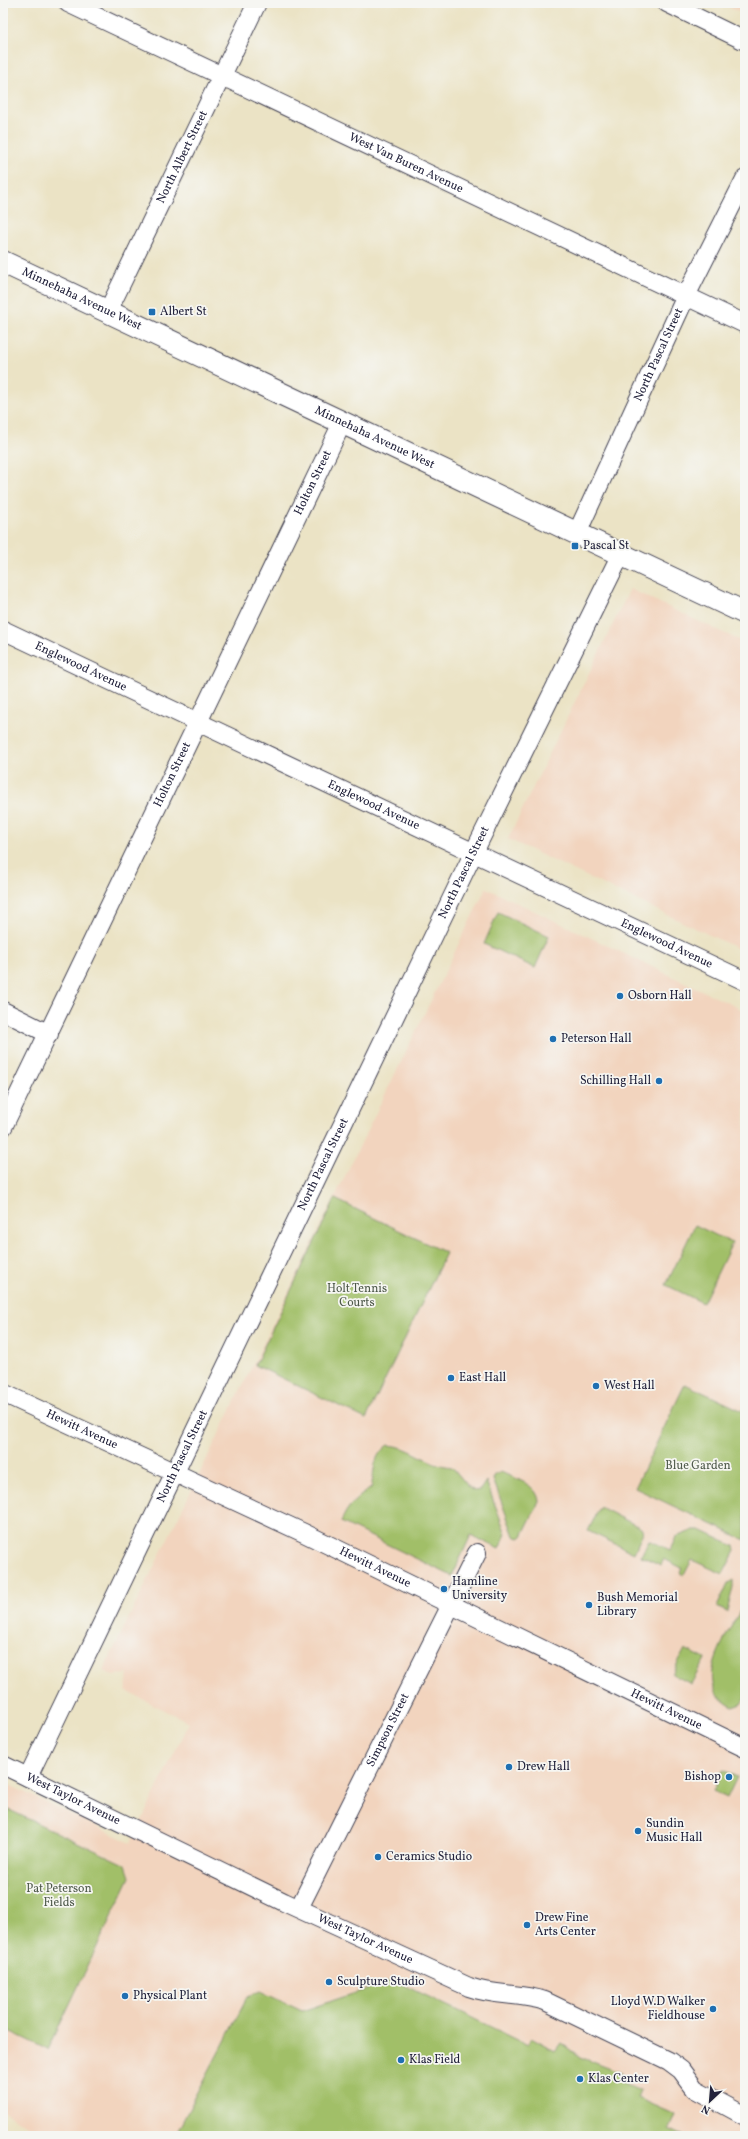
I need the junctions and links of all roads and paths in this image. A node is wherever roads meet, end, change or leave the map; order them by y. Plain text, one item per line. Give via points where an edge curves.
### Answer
1 (68, 3) edge
2 (257, 3) edge
3 (667, 3) edge
4 (745, 41) edge
5 (221, 76) junction
6 (745, 179) edge
7 (3, 262) edge
8 (686, 296) junction
9 (108, 311) junction
10 (745, 324) edge
11 (342, 423) junction
12 (577, 533) junction
13 (621, 554) junction
14 (745, 613) edge
15 (3, 630) edge
16 (198, 721) junction
17 (474, 852) junction
18 (745, 981) edge
19 (3, 1011) edge
20 (49, 1034) junction
21 (3, 1127) edge
22 (3, 1393) edge
23 (176, 1473) junction
24 (477, 1553) dead end
25 (451, 1605) junction
26 (745, 1748) edge
27 (3, 1765) edge
28 (28, 1777) junction
29 (299, 1908) junction
30 (745, 2116) edge

1 - 5 street, West Van Buren Avenue
2 - 5 street, North Albert Street
3 - 4 street
5 - 8 street, West Van Buren Avenue
5 - 9 street, North Albert Street
6 - 8 street, North Pascal Street
7 - 9 street, Minnehaha Avenue West
8 - 10 street, West Van Buren Avenue
8 - 12 street, North Pascal Street
9 - 11 street, Minnehaha Avenue West
11 - 12 street, Minnehaha Avenue West
11 - 16 street, Holton Street
12 - 13 street, Minnehaha Avenue West
13 - 14 street, Minnehaha Avenue West
13 - 17 street, North Pascal Street
15 - 16 street, Englewood Avenue
16 - 17 street, Englewood Avenue
16 - 20 street, Holton Street
17 - 18 street, Englewood Avenue
17 - 23 street, North Pascal Street
19 - 20 street
20 - 21 street, Holton Street
22 - 23 street, Hewitt Avenue
23 - 25 street, Hewitt Avenue
23 - 28 street, North Pascal Street
24 - 25 street, Simpson Street
25 - 26 street, Hewitt Avenue
25 - 29 street, Simpson Street
27 - 28 street, West Taylor Avenue
28 - 29 street, West Taylor Avenue
29 - 30 street, West Taylor Avenue via 479,1990 546,2001 669,2061 681,2070 695,2089

